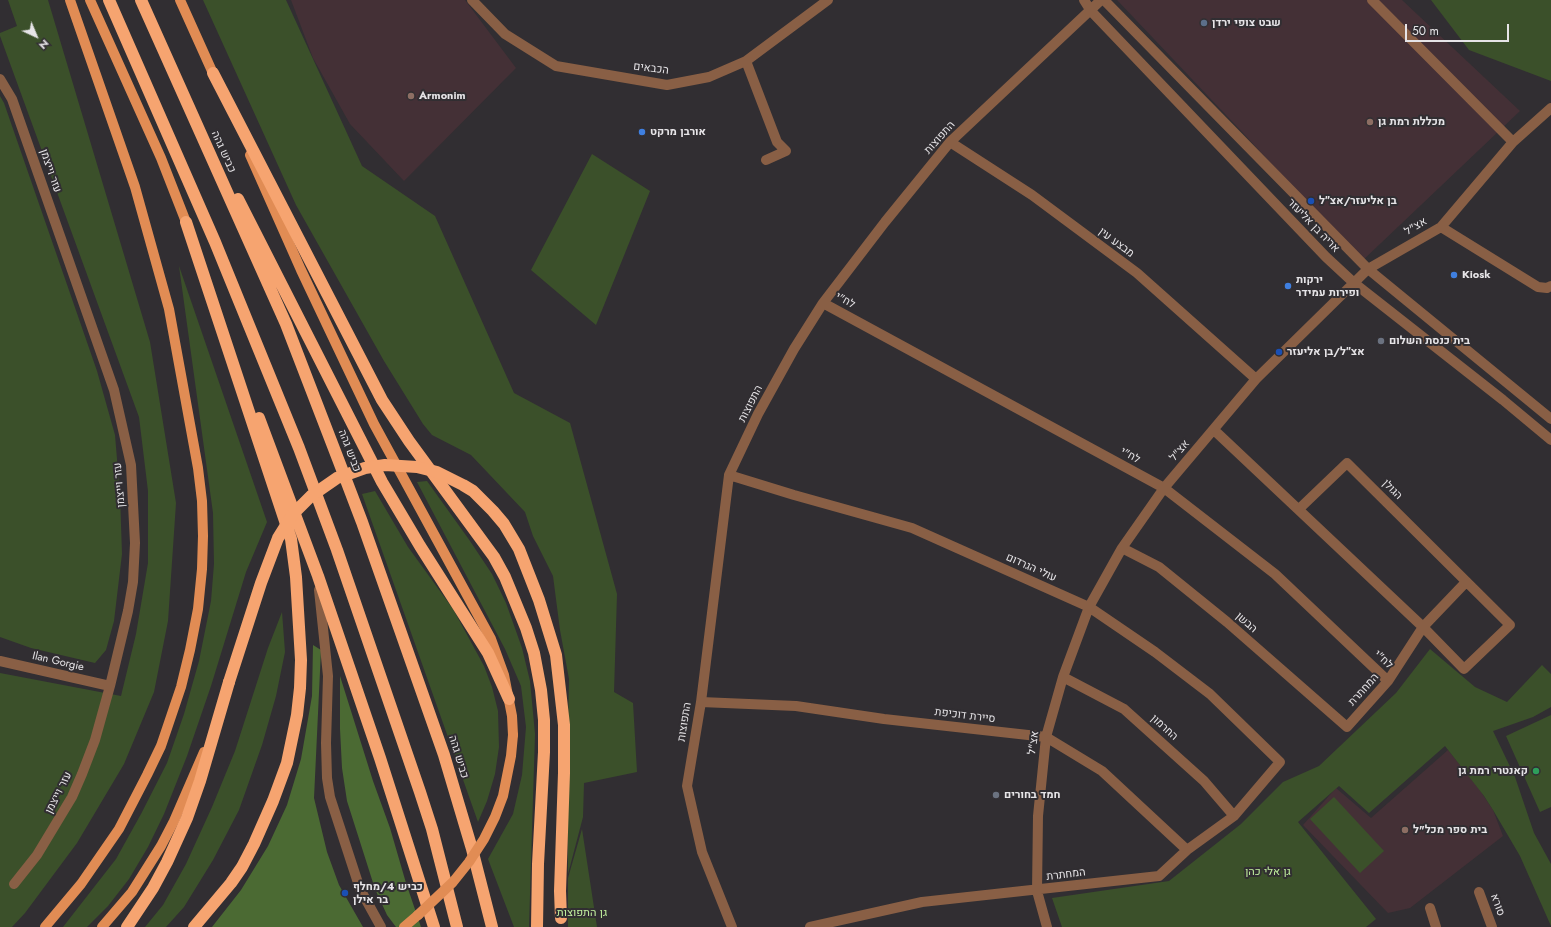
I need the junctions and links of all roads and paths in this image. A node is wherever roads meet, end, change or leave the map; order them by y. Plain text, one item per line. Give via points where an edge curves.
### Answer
1 (70, 0) edge
2 (90, 0) edge
3 (109, 0) edge
4 (141, 0) edge
5 (180, 0) edge
6 (472, 0) edge
7 (828, 0) edge
8 (1084, 0) edge
9 (1103, 0) edge
10 (1372, 0) edge
11 (1091, 10) junction
12 (746, 62) junction
13 (170, 66) junction
14 (213, 73) junction
15 (0, 79) edge
16 (1551, 108) edge
17 (950, 142) junction
18 (1513, 142) junction
19 (766, 160) dead end
20 (186, 222) junction
21 (1441, 227) junction
22 (1368, 269) junction
23 (1354, 283) junction
24 (1551, 286) edge
25 (823, 303) junction
26 (1256, 379) junction
27 (1551, 419) edge
28 (1214, 430) junction
29 (1551, 440) edge
30 (729, 475) junction
31 (1164, 488) junction
32 (1299, 509) junction
33 (1122, 548) junction
34 (318, 576) junction
35 (1466, 582) junction
36 (1089, 607) junction
37 (1423, 627) junction
38 (0, 661) edge
39 (1063, 678) junction
40 (1388, 681) junction
41 (110, 686) junction
42 (509, 698) junction
43 (701, 702) junction
44 (217, 722) junction
45 (1347, 727) joint
46 (1046, 738) junction
47 (1280, 762) joint
48 (1234, 816) junction
49 (1187, 850) junction
50 (14, 884) dead end
51 (1038, 891) junction
52 (1479, 892) dead end
53 (1430, 908) dead end
54 (561, 923) edge
55 (45, 927) edge
56 (102, 927) edge
57 (127, 927) edge
58 (194, 927) edge
59 (381, 927) edge
60 (404, 927) edge
61 (434, 927) edge
62 (457, 927) edge
63 (492, 927) edge
64 (537, 927) edge
65 (732, 927) edge
66 (810, 927) edge
67 (1047, 927) edge
68 (1436, 927) edge
69 (1492, 927) edge

1 - 55 main road via 135,187 169,309 198,468 203,536 198,610 190,650 181,687 160,746 119,828 81,884
2 - 20 main road via 161,158
3 - 62 highway via 215,242 300,448 420,792
4 - 13 highway, כביש גהה
5 - 14 main road
6 - 12 street, הכבאים via 505,34 556,66 667,85 708,77
7 - 12 street, הכבאים
8 - 11 street, אריה בן אליעזר
9 - 11 street, התפוצות
9 - 22 street, אריה בן אליעזר
10 - 18 street
11 - 17 street, התפוצות
11 - 23 street, אריה בן אליעזר via 1320,251
12 - 19 street via 777,142 786,150
13 - 42 highway via 382,482 488,653
13 - 63 highway, כביש גהה via 286,324 360,515 444,755
14 - 42 main road via 364,403 491,639
14 - 64 highway via 382,400 494,557 524,622 534,653 544,720
15 - 41 street, עזר וייצמן via 12,99 114,390 131,465 135,543 133,582
16 - 18 street, אצ"ל
17 - 25 street, התפוצות
17 - 26 street, מבצע עין via 1032,194 1137,273
18 - 21 street, אצ"ל
20 - 34 highway
20 - 58 highway via 290,539 296,577 301,660 297,715 287,763 276,795 242,867
21 - 22 street, אצ"ל
21 - 24 street via 1538,287
22 - 23 street, אצ"ל
22 - 27 street, אריה בן אליעזר
23 - 26 street, אצ"ל
23 - 29 street, אריה בן אליעזר
25 - 30 street, התפוצות via 758,414
25 - 31 street, לח"י
26 - 28 street, אצ"ל
28 - 31 street, אצ"ל
28 - 32 street
30 - 36 street, עולי הגרדום via 912,528
30 - 43 street, התפוצות
31 - 33 street, אצ"ל
31 - 40 street, לח"י via 1275,574
32 - 35 street, הגולן via 1347,463
32 - 37 street
33 - 36 street, אצ"ל
33 - 45 street, הבשן via 1159,567 1227,622
34 - 59 street via 328,676 326,743 330,797 360,889
34 - 61 highway
35 - 37 street
35 - 37 street, הגולן via 1510,625 1464,669
36 - 39 street, אצ"ל
36 - 47 street, עולי הגרדום via 1210,694
37 - 40 street, המחתרת
38 - 41 street, Ilan Gorgie
39 - 46 street, אצ"ל
39 - 48 street, החרמון via 1124,709 1204,781
40 - 45 street, המחתרת
41 - 50 street, עזר וייצמן via 94,740 72,797 37,855
42 - 60 main road, bridge via 513,735 511,756 503,796 495,817 484,839 453,882
43 - 46 street, סיירת דוכיפת via 796,706
43 - 65 street, התפוצות via 687,786 702,852
44 - 54 highway, bridge via 278,538 293,514 311,496 337,478 365,468 385,465 417,467 437,472 462,484 494,511 519,549 556,654 564,725
44 - 56 main road via 161,846 132,892
44 - 57 highway via 194,801 178,839 153,888
46 - 49 street, סיירת דוכיפת via 1102,771
46 - 51 street, אצ"ל via 1038,816
47 - 48 street, המחתרת
48 - 49 street, המחתרת
49 - 51 street, המחתרת via 1159,876
51 - 66 street, המחתרת via 922,902
51 - 67 street, אצ"ל
52 - 69 street, סורא
53 - 68 street

